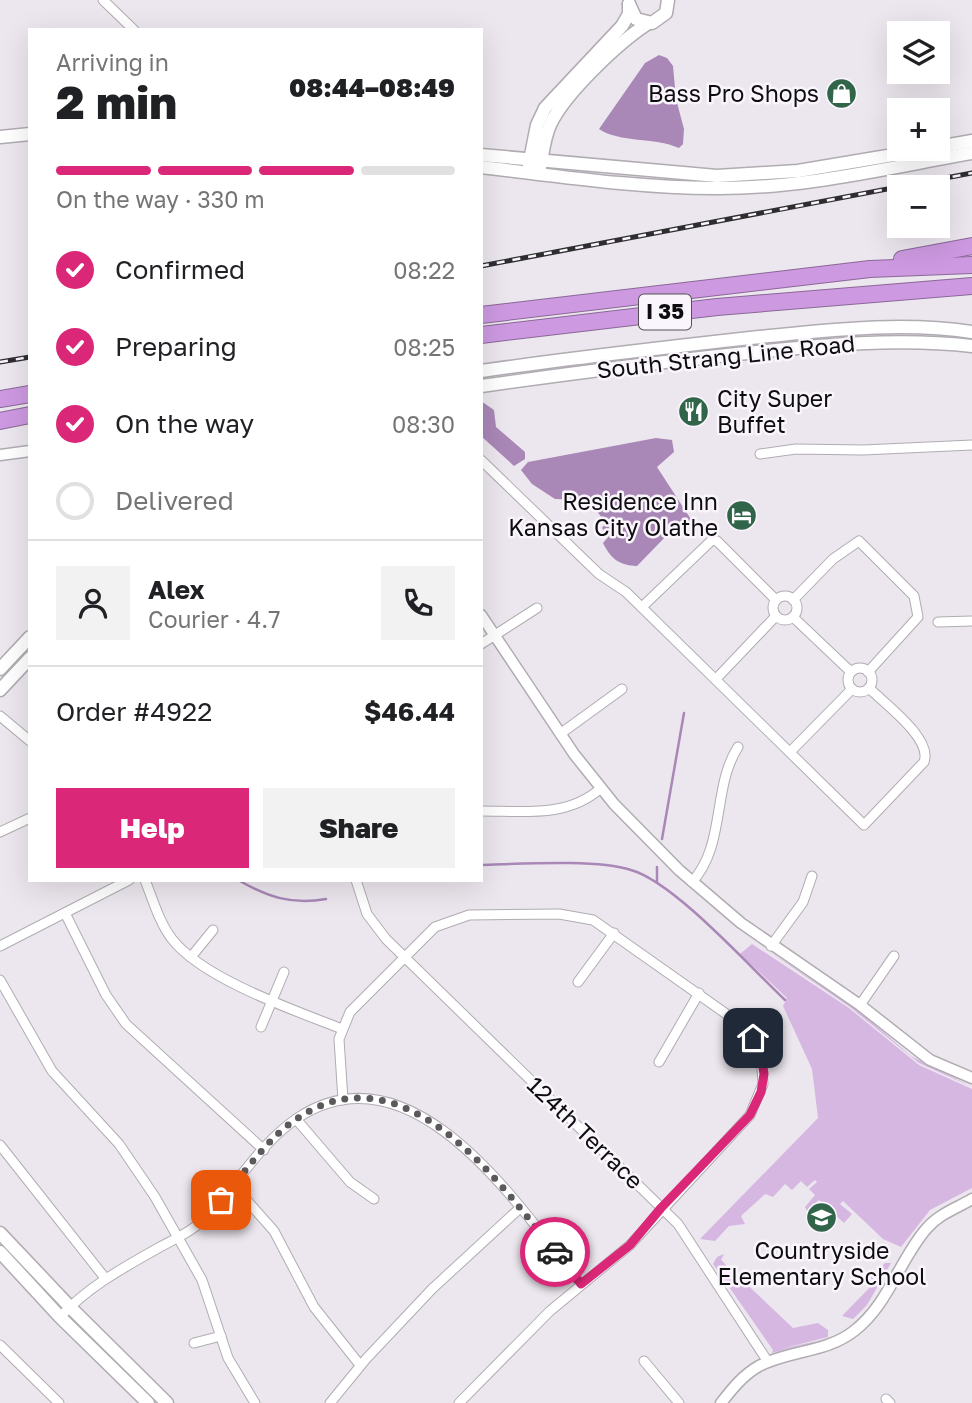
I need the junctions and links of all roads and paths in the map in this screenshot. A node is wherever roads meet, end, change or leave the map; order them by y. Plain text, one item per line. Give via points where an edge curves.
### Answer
1 (103, 0) edge
2 (668, 0) edge
3 (629, 2) edge
4 (647, 23) junction
5 (132, 28) edge
6 (28, 126) edge
7 (0, 128) edge
8 (28, 134) edge
9 (0, 137) edge
10 (972, 141) edge
11 (950, 145) edge
12 (972, 153) edge
13 (483, 155) edge
14 (887, 156) edge
15 (483, 167) edge
16 (534, 167) junction
17 (972, 246) edge
18 (972, 265) edge
19 (870, 269) junction
20 (972, 286) edge
21 (849, 295) junction
22 (972, 297) edge
23 (483, 315) edge
24 (972, 332) edge
25 (483, 335) edge
26 (972, 346) edge
27 (483, 371) edge
28 (483, 386) edge
29 (28, 394) edge
30 (0, 399) edge
31 (28, 415) edge
32 (0, 421) edge
33 (972, 445) edge
34 (28, 451) edge
35 (760, 454) dead end
36 (0, 455) edge
37 (483, 462) edge
38 (776, 600) junction
39 (793, 600) junction
40 (642, 607) junction
41 (537, 608) dead end
42 (776, 616) junction
43 (793, 617) junction
44 (483, 618) edge
45 (972, 621) edge
46 (938, 622) dead end
47 (494, 635) junction
48 (28, 639) edge
49 (483, 643) edge
50 (28, 660) edge
51 (0, 669) edge
52 (851, 672) junction
53 (868, 672) junction
54 (716, 679) junction
55 (869, 688) junction
56 (622, 689) dead end
57 (852, 689) junction
58 (0, 690) edge
59 (0, 716) edge
60 (560, 734) junction
61 (28, 739) edge
62 (738, 747) dead end
63 (790, 752) junction
64 (601, 788) junction
65 (483, 811) edge
66 (28, 819) edge
67 (0, 832) edge
68 (812, 876) dead end
69 (125, 882) edge
70 (146, 882) edge
71 (357, 882) edge
72 (692, 882) junction
73 (65, 913) junction
74 (213, 930) dead end
75 (614, 933) junction
76 (0, 946) edge
77 (771, 946) junction
78 (404, 956) junction
79 (894, 956) dead end
80 (191, 957) junction
81 (284, 972) dead end
82 (0, 980) edge
83 (578, 982) dead end
84 (699, 993) junction
85 (273, 999) junction
86 (860, 1005) junction
87 (261, 1027) dead end
88 (342, 1029) junction
89 (659, 1062) dead end
90 (972, 1078) edge
91 (343, 1100) junction
92 (296, 1119) junction
93 (0, 1145) edge
94 (264, 1150) junction
95 (234, 1186) junction
96 (374, 1199) dead end
97 (972, 1199) edge
98 (520, 1208) junction
99 (661, 1208) junction
100 (0, 1233) edge
101 (177, 1238) junction
102 (0, 1252) edge
103 (105, 1278) junction
104 (581, 1284) junction
105 (70, 1307) junction
106 (60, 1317) junction
107 (221, 1336) junction
108 (194, 1343) dead end
109 (3, 1348) edge
110 (0, 1359) edge
111 (644, 1361) dead end
112 (768, 1362) junction
113 (360, 1366) junction
114 (59, 1403) edge
115 (148, 1403) edge
116 (167, 1403) edge
117 (255, 1403) edge
118 (330, 1403) edge
119 (459, 1403) edge
120 (679, 1403) edge
121 (721, 1403) edge

1 - 5 street
2 - 4 main road via 663,18
3 - 4 main road via 636,19
3 - 16 main road via 622,26 545,108 537,125
4 - 16 main road via 630,34 564,103 548,128
6 - 7 main road
8 - 9 main road
10 - 11 main road
12 - 16 main road via 837,177 736,187 679,187
13 - 16 main road
14 - 16 main road via 798,171 717,176
15 - 16 main road
17 - 19 highway via 882,262
18 - 19 highway, I 35
19 - 23 highway, I 35
20 - 21 highway, I 35
21 - 22 highway via 862,301
21 - 25 highway, I 35
24 - 27 main road, South Strang Line Road via 865,327
26 - 28 main road, South Strang Line Road via 898,342 805,347
29 - 30 highway
31 - 32 highway
33 - 35 street
34 - 36 street
37 - 40 street via 599,573
38 - 39 street via 783,596
38 - 40 street via 712,540
38 - 42 street
39 - 43 street
39 - 53 street via 833,559 859,541 917,601 917,622
40 - 54 street
41 - 47 street
42 - 43 street via 784,620
42 - 54 street
43 - 52 street
44 - 47 street
45 - 46 street
47 - 49 street
47 - 60 street
48 - 51 main road
50 - 58 main road
52 - 53 street via 860,668
52 - 57 street
53 - 55 street
54 - 63 street
55 - 57 street
55 - 63 street via 923,741 927,756 864,825
56 - 60 street
57 - 63 street
59 - 61 street
60 - 64 street
62 - 72 street via 725,776 709,854
64 - 65 street via 566,808
64 - 72 street
66 - 67 street
68 - 77 street via 803,902
69 - 73 street
70 - 80 street via 165,930
71 - 78 street, 124th Terrace via 367,914
72 - 77 street
73 - 76 street
73 - 94 street via 106,995 126,1024
74 - 80 street
75 - 78 street via 593,920 571,915 469,915 435,927
75 - 83 street
75 - 84 street
77 - 86 street
78 - 88 street via 350,1012
78 - 99 street, 124th Terrace
79 - 86 street
80 - 85 street via 208,970
81 - 85 street
82 - 101 street via 52,1072 131,1160
84 - 89 street
84 - 99 street via 753,1038 763,1063 763,1084 750,1115
85 - 87 street
85 - 88 street
86 - 90 street via 930,1060
88 - 91 street via 338,1052
91 - 92 street
91 - 98 street via 379,1101 404,1108 448,1133
92 - 94 street
92 - 96 street via 350,1182
93 - 103 street
94 - 95 street
95 - 101 street via 200,1223
95 - 113 street via 274,1231 321,1318
97 - 112 street via 929,1226 883,1301 852,1333 830,1345
98 - 104 street
98 - 113 street via 432,1289
99 - 104 street via 623,1252
99 - 112 street, 124th Terrace via 686,1234
100 - 105 main road
101 - 103 street
101 - 107 street via 208,1293
102 - 106 main road
103 - 105 street
104 - 119 street
105 - 106 street
105 - 116 main road
106 - 115 main road
107 - 108 street
107 - 117 street via 236,1376
109 - 110 street
109 - 114 street
111 - 120 street
112 - 121 street via 745,1375
113 - 118 street

